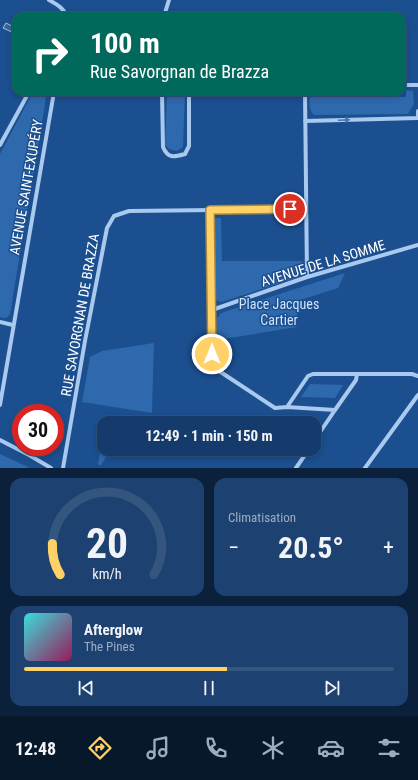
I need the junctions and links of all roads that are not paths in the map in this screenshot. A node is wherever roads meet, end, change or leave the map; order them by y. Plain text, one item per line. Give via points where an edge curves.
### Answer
1 (49, 0) edge
2 (169, 0) edge
3 (64, 12) edge
4 (165, 12) edge
5 (406, 85) edge
6 (418, 85) edge
7 (27, 96) edge
8 (53, 96) edge
9 (162, 96) edge
10 (189, 96) edge
11 (305, 96) edge
12 (418, 111) edge
13 (418, 118) edge
14 (305, 121) junction
15 (0, 145) edge
16 (306, 209) junction
17 (210, 210) junction
18 (418, 245) edge
19 (307, 277) junction
20 (212, 310) junction
21 (0, 322) edge
22 (14, 325) junction
23 (357, 374) junction
24 (418, 376) edge
25 (418, 395) edge
26 (0, 405) edge
27 (287, 407) junction
28 (335, 410) junction
29 (321, 431) edge
30 (0, 440) edge
31 (304, 456) edge
32 (51, 468) edge
33 (63, 468) edge
34 (296, 468) edge
35 (365, 468) edge

1 - 3 street
2 - 4 street
5 - 6 street
7 - 15 street
8 - 22 street, AVENUE SAINT-EXUPÉRY
9 - 10 street via 163,147 169,156 185,154 189,146
11 - 14 street
12 - 13 street
14 -> 13 street
14 - 16 street
16 - 17 street, RUE SAVORGNAN DE BRAZZA
16 - 19 street
17 - 20 street
17 - 33 street, RUE SAVORGNAN DE BRAZZA via 128,211 114,216 107,228
18 - 19 street, AVENUE DE LA SOMME
19 - 20 street, AVENUE DE LA SOMME
20 - 27 street via 212,363 216,369 275,408
21 - 22 street
22 - 26 street, AVENUE SAINT-EXUPÉRY
23 - 24 street
23 - 27 street via 308,376
23 - 28 street via 356,380
25 - 35 street
27 - 28 street
28 - 29 street
30 - 32 street
31 - 34 street

